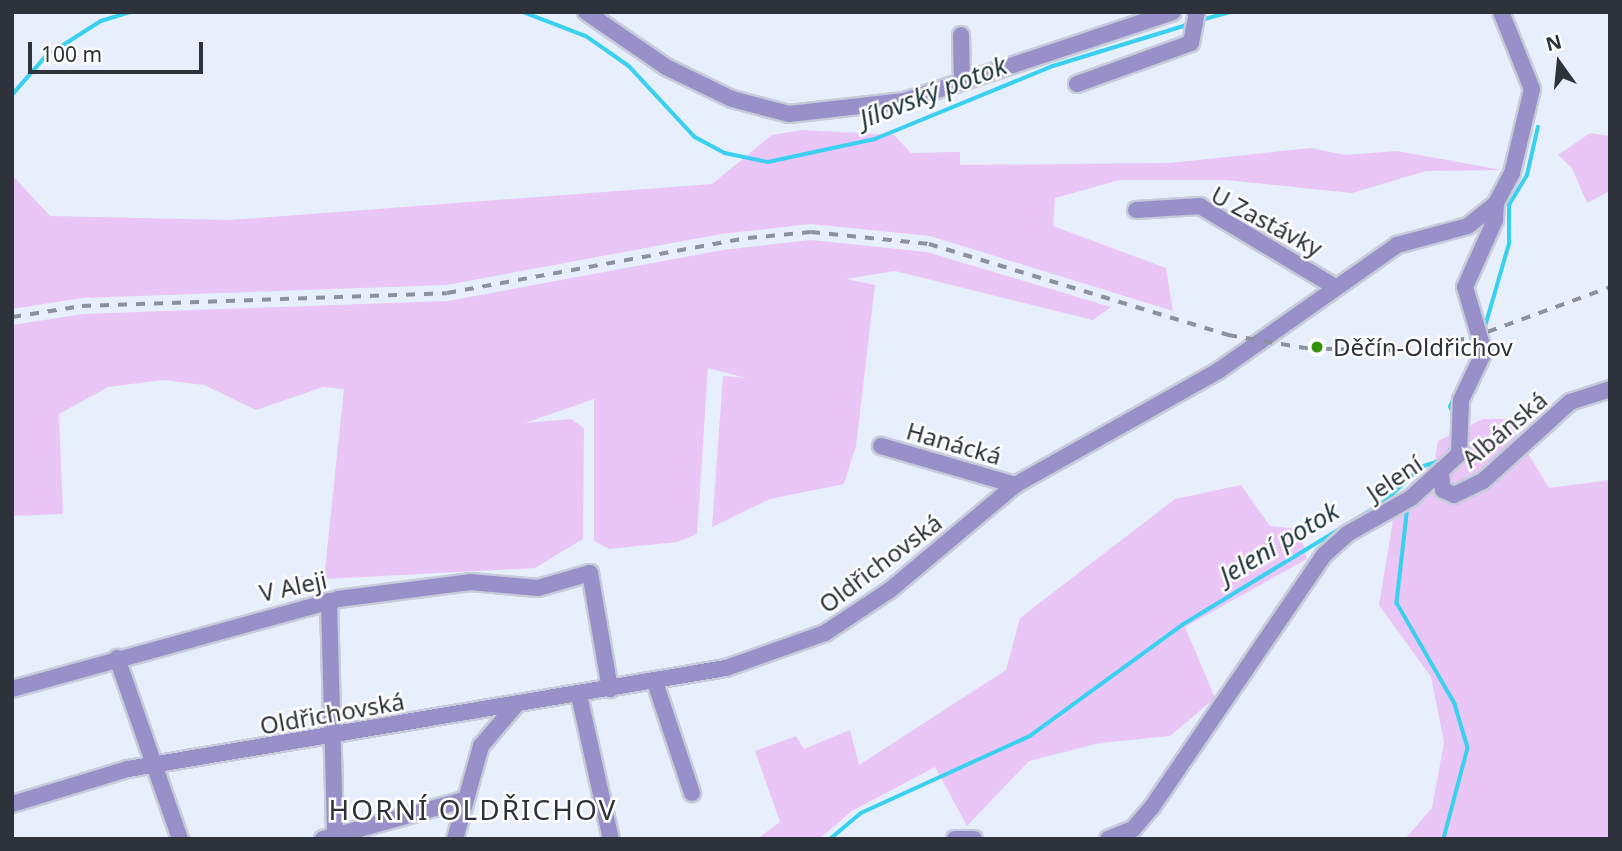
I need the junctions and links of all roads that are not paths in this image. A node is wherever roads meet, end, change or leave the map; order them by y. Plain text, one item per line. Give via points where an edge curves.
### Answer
1 (586, 12) edge
2 (1173, 12) edge
3 (1502, 12) edge
4 (1197, 13) edge
5 (961, 35) dead end
6 (962, 82) junction
7 (1077, 84) dead end
8 (1496, 203) junction
9 (1136, 210) dead end
10 (1332, 285) junction
11 (1610, 389) edge
12 (881, 446) dead end
13 (1441, 474) junction
14 (1015, 485) junction
15 (329, 601) junction
16 (117, 658) junction
17 (655, 682) junction
18 (12, 689) edge
19 (610, 689) junction
20 (579, 695) junction
21 (515, 706) junction
22 (332, 734) junction
23 (151, 766) junction
24 (692, 793) dead end
25 (464, 800) junction
26 (12, 804) edge
27 (329, 837) edge
28 (180, 839) edge
29 (455, 839) edge
30 (611, 839) edge
31 (955, 839) edge
32 (974, 839) edge
33 (1108, 839) edge

1 - 6 street via 666,67 732,99 789,114 862,110
2 - 6 street
3 - 8 street, Oldřichovská via 1532,89 1512,173
4 - 7 street via 1191,43
5 - 6 street
8 - 10 street, Oldřichovská via 1468,226 1397,245
8 - 13 street, Jelení via 1495,220 1465,287 1484,352 1461,400 1459,454
9 - 10 street, U Zastávky via 1200,206
10 - 14 street, Oldřichovská via 1218,371
11 - 13 street, Albánská via 1570,402 1483,481 1454,495 1443,490
12 - 14 street, Hanácká
13 - 33 street, Jelení via 1324,555 1152,807 1133,829
14 - 17 street, Oldřichovská via 890,590 825,633 750,661
15 - 16 street, V Aleji
15 - 19 street, V Aleji via 470,582 538,588 590,573
15 - 22 street
16 - 18 street, V Aleji
16 - 23 street
17 - 19 street, Oldřichovská
17 - 24 street
19 - 20 street, Oldřichovská
20 - 21 street, Oldřichovská
20 - 30 street
21 - 22 street, Oldřichovská
21 - 25 street via 481,746
22 - 23 street, Oldřichovská
22 - 27 street
23 - 26 street, Oldřichovská
23 - 28 street
25 - 27 street
25 - 29 street
31 - 32 street

